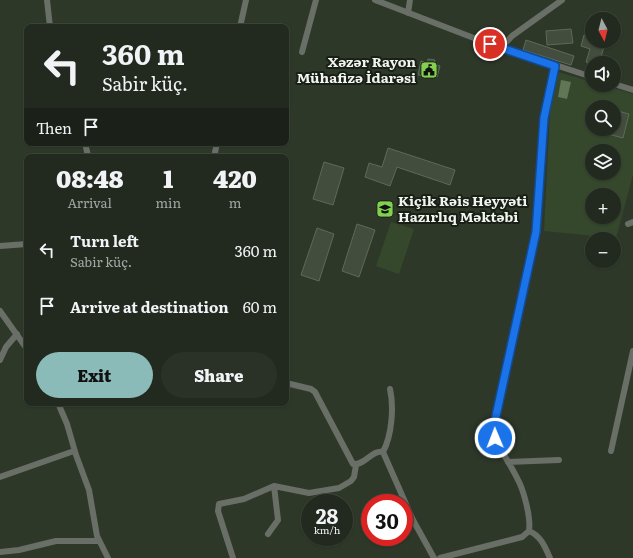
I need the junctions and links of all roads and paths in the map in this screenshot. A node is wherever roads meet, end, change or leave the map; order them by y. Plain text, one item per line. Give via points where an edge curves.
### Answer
1 (47, 0) edge
2 (246, 0) edge
3 (316, 0) edge
4 (375, 0) edge
5 (410, 0) edge
6 (562, 0) edge
7 (408, 13) junction
8 (50, 24) edge
9 (241, 24) edge
10 (501, 48) junction
11 (302, 52) dead end
12 (555, 66) junction
13 (585, 75) edge
14 (621, 86) edge
15 (633, 90) edge
16 (24, 244) edge
17 (0, 246) edge
18 (0, 311) edge
19 (17, 334) junction
20 (24, 339) edge
21 (633, 351) edge
22 (0, 360) edge
23 (289, 383) edge
24 (390, 388) dead end
25 (59, 406) edge
26 (74, 451) junction
27 (611, 451) dead end
28 (383, 452) junction
29 (559, 460) dead end
30 (508, 462) junction
31 (356, 465) junction
32 (0, 477) edge
33 (274, 486) junction
34 (529, 531) junction
35 (268, 534) dead end
36 (99, 541) junction
37 (0, 552) edge
38 (108, 558) edge
39 (233, 558) edge
40 (434, 558) edge
41 (440, 558) edge
42 (550, 558) edge

1 - 8 street
2 - 9 street
3 - 11 street
4 - 7 street
5 - 7 street
6 - 10 street via 512,36
7 - 10 street
10 - 12 street
12 - 13 street
12 - 30 street via 544,118 536,232 494,425 495,438
14 - 15 street
16 - 17 street
18 - 19 street
19 - 20 street
19 - 22 street via 6,347
21 - 27 street
23 - 31 street via 311,388 315,392 351,462
24 - 28 street via 388,442
25 - 26 street
26 - 32 street
26 - 36 street via 88,490
28 - 31 street via 376,452
28 - 40 street via 413,520
29 - 30 street
30 - 34 street via 520,484 529,520
31 - 33 street via 354,477 339,488 309,493
33 - 35 street via 278,520
33 - 39 street via 244,499 219,504 218,511
34 - 41 street via 522,537
34 - 42 street via 542,540
36 - 37 street via 56,541
36 - 38 street

